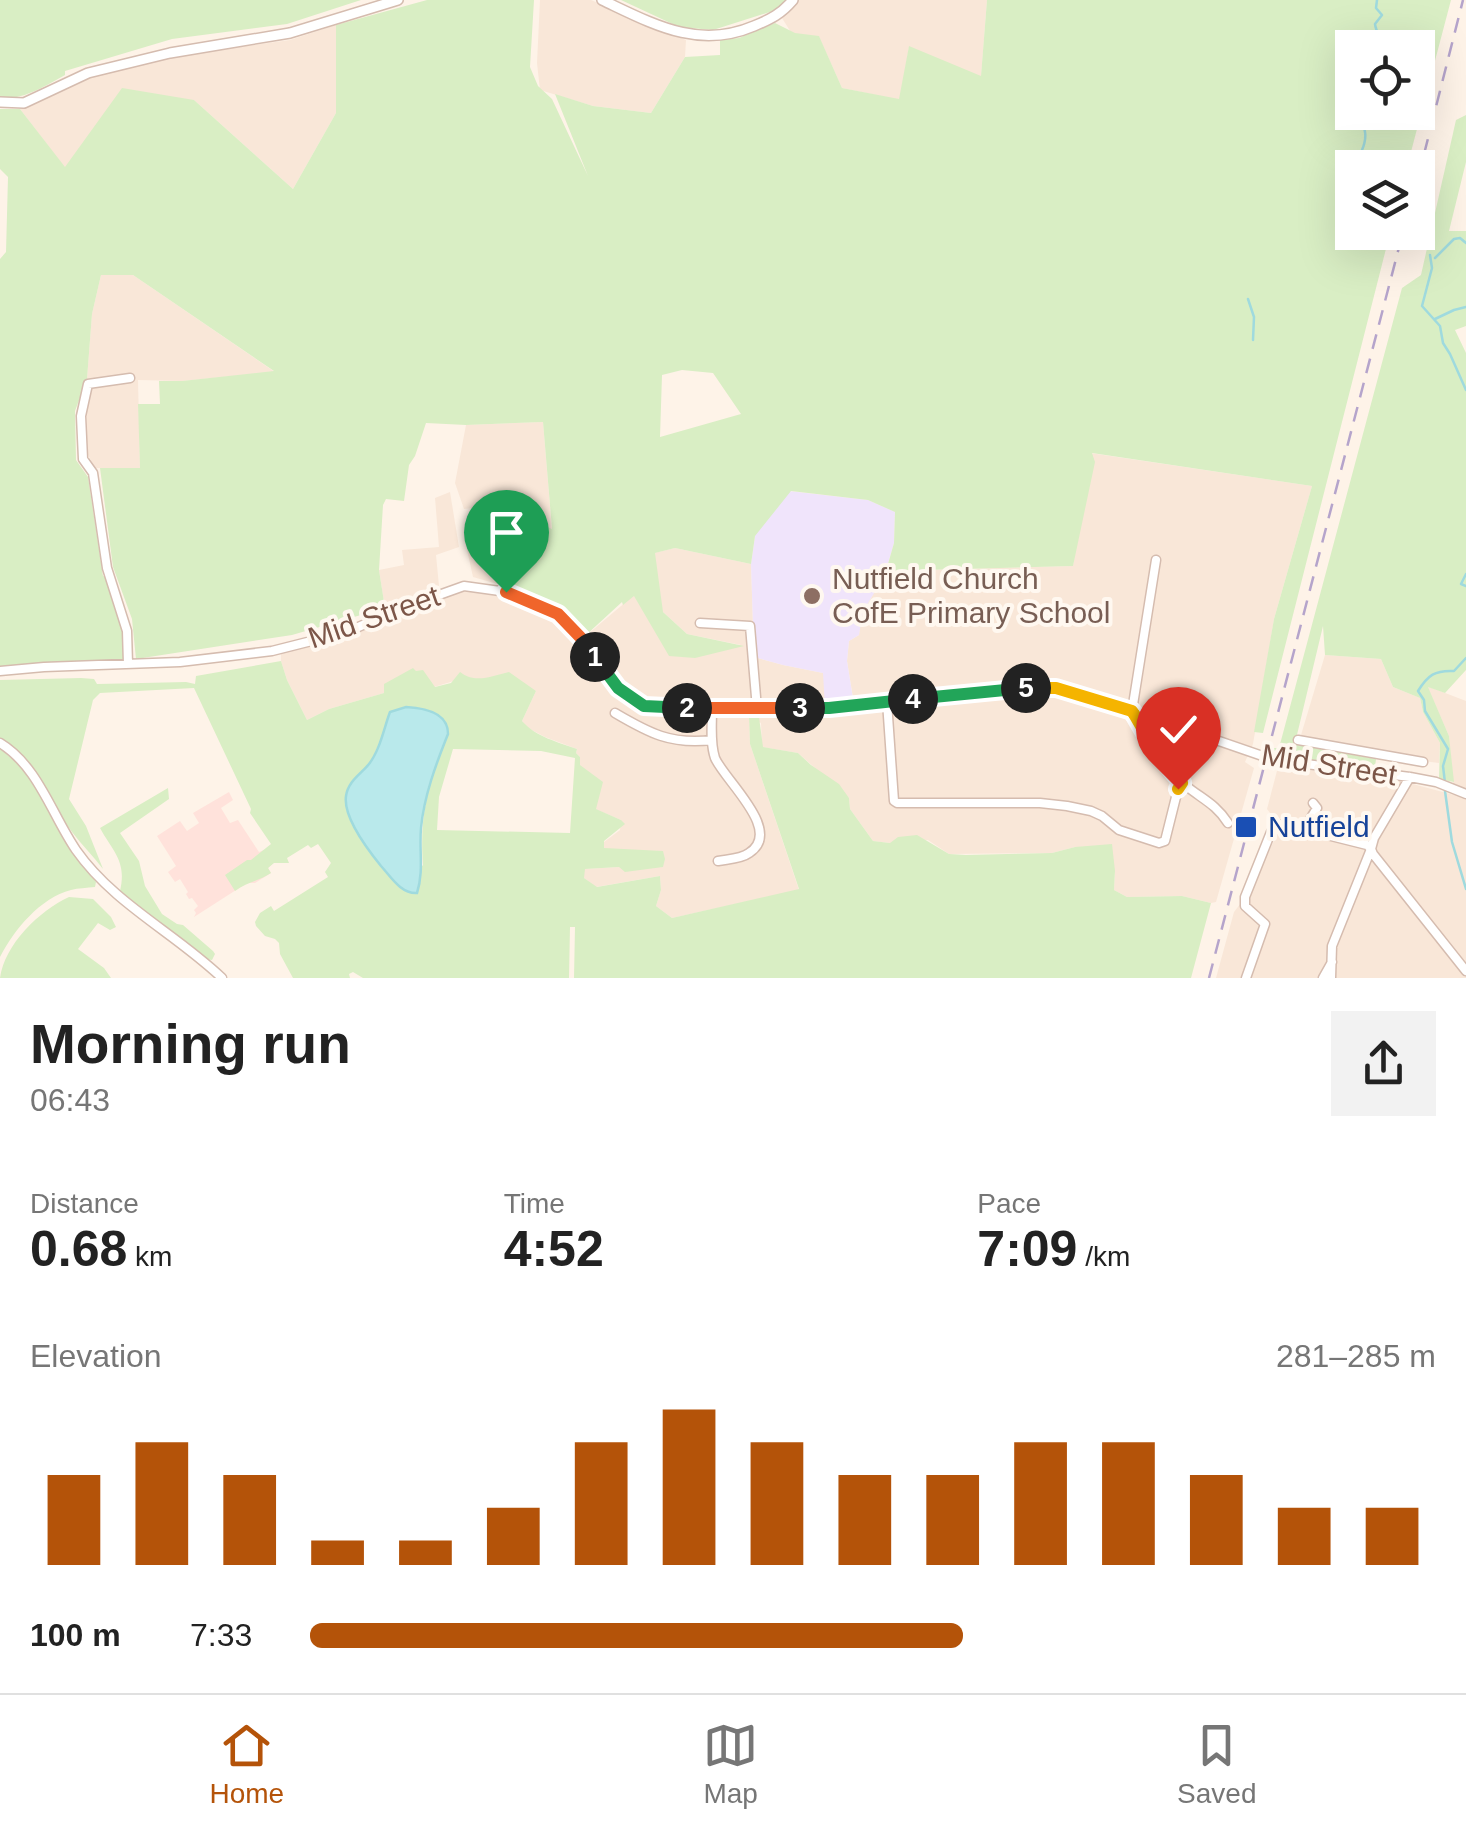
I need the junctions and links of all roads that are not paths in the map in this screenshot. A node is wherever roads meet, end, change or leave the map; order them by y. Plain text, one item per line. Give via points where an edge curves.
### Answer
1 (398, 0) edge
2 (602, 0) edge
3 (793, 0) edge
4 (0, 102) edge
5 (130, 378) dead end
6 (1156, 560) dead end
7 (700, 623) dead end
8 (128, 664) junction
9 (0, 671) edge
10 (887, 702) junction
11 (712, 710) junction
12 (757, 710) junction
13 (1132, 711) junction
14 (615, 713) dead end
15 (712, 740) junction
16 (1298, 740) dead end
17 (0, 744) edge
18 (1386, 755) junction
19 (1423, 762) dead end
20 (1378, 772) junction
21 (1410, 778) junction
22 (1182, 783) junction
23 (1466, 794) edge
24 (1314, 804) dead end
25 (1228, 822) dead end
26 (1304, 830) junction
27 (1371, 849) junction
28 (718, 860) dead end
29 (1332, 962) junction
30 (1466, 971) edge
31 (222, 978) edge
32 (1246, 978) edge
33 (1323, 978) edge
34 (1332, 978) edge

1 - 4 street via 290,33 88,73 24,104
2 - 3 street via 663,29 704,37 762,24
5 - 8 street via 88,384 80,416 83,459 93,473 107,568 127,631
6 - 13 street
7 - 12 street via 750,626
8 - 9 street, Mid Street
8 - 11 street, Mid Street via 272,651 347,632 464,586 506,592 558,614 618,688 644,706
10 - 12 street, Mid Street
10 - 13 street, Mid Street via 1056,688
10 - 22 street via 897,803 1067,806 1159,843
11 - 12 street, Mid Street
11 - 15 street
13 - 20 street, Mid Street via 1274,760
13 - 22 street
14 - 15 street via 666,739
15 - 28 street via 722,770 760,828 753,851
16 - 18 street
17 - 31 street via 22,761 96,874
18 - 19 street
18 - 20 street
20 - 21 street, Mid Street
21 - 23 street, Mid Street
21 - 27 street
22 - 25 street
24 - 26 street
26 - 27 street
26 - 32 street via 1283,824 1264,846 1244,901 1266,924
27 - 29 street via 1332,946
27 - 30 street
29 - 33 street
29 - 34 street

